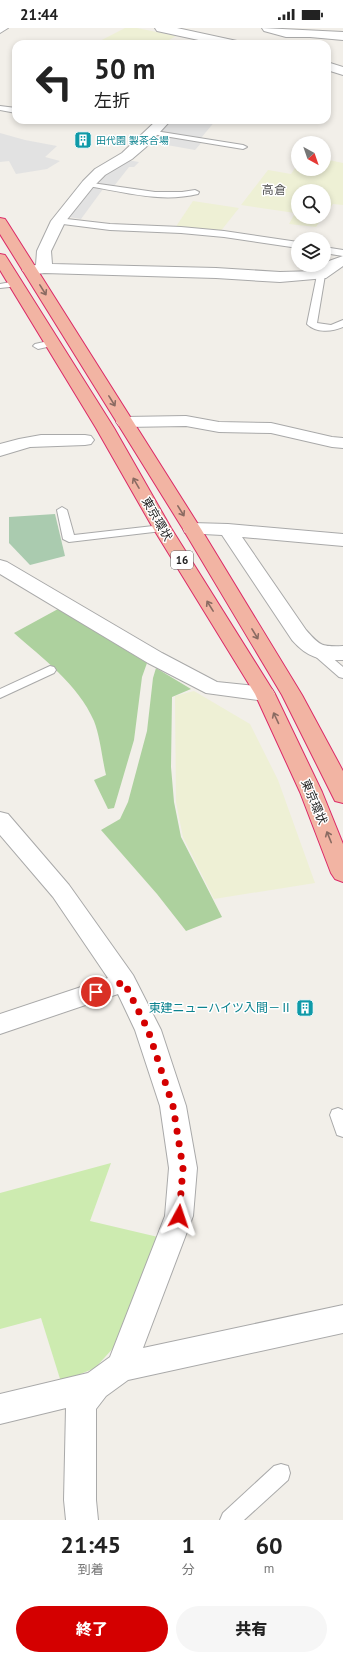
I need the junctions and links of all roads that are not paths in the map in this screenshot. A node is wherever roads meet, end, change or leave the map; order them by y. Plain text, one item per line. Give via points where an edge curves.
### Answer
1 (5, 28) edge
2 (161, 28) edge
3 (268, 28) edge
4 (287, 30) edge
5 (0, 31) edge
6 (343, 36) edge
7 (215, 40) edge
8 (272, 40) edge
9 (331, 67) edge
10 (343, 71) edge
11 (0, 108) edge
12 (12, 110) edge
13 (160, 124) edge
14 (152, 132) junction
15 (242, 147) dead end
16 (88, 184) junction
17 (195, 192) dead end
18 (58, 221) junction
19 (0, 222) edge
20 (291, 244) edge
21 (331, 251) edge
22 (343, 252) edge
23 (0, 258) edge
24 (343, 260) edge
25 (37, 269) junction
26 (321, 275) junction
27 (343, 323) edge
28 (125, 422) junction
29 (85, 440) dead end
30 (343, 442) edge
31 (0, 451) edge
32 (62, 510) dead end
33 (162, 528) junction
34 (192, 529) junction
35 (228, 530) junction
36 (343, 540) edge
37 (0, 566) edge
38 (319, 653) junction
39 (343, 653) edge
40 (50, 670) dead end
41 (343, 674) edge
42 (0, 694) edge
43 (265, 694) junction
44 (343, 795) edge
45 (4, 831) edge
46 (343, 873) edge
47 (124, 982) junction
48 (0, 1024) edge
49 (343, 1319) edge
50 (122, 1367) junction
51 (95, 1386) junction
52 (0, 1409) edge
53 (281, 1472) dead end
54 (82, 1520) edge
55 (230, 1520) edge

1 - 5 lane
2 - 7 street
3 - 4 street
4 - 6 street
4 - 8 street
9 - 10 street
11 - 12 lane
13 - 14 street
14 - 15 lane
14 - 16 street via 127,156 100,172
16 - 17 lane via 155,195 175,196
16 - 18 street
18 - 20 lane via 224,234
18 - 25 street
19 - 25 highway, 東京環状 / 16
21 - 22 lane
33 -> 23 highway, 東京環状 / 16 via 105,428 46,345 9,285
24 - 26 street
25 - 26 street via 280,277
25 -> 28 highway, 東京環状 / 16
26 - 27 lane via 312,324 334,328
28 - 30 street via 186,421 219,427 271,428 332,442
28 -> 34 highway, 東京環状 / 16
29 - 31 street via 27,442
32 - 33 lane via 69,538
43 -> 33 highway, 東京環状 / 16
34 - 35 street
34 -> 44 highway, 東京環状 / 16 via 292,695
35 - 36 street
35 - 38 street via 299,635 311,649
37 - 43 street via 155,658 213,688
38 - 39 street
38 - 41 lane
40 - 42 lane
46 -> 43 highway, 東京環状 / 16 via 311,792
45 - 47 street via 61,891
47 - 48 street
47 - 50 street via 148,1030 173,1106 183,1168 179,1216
49 - 50 street
50 - 51 street
51 - 52 street
51 - 54 street via 81,1404
53 - 55 lane

